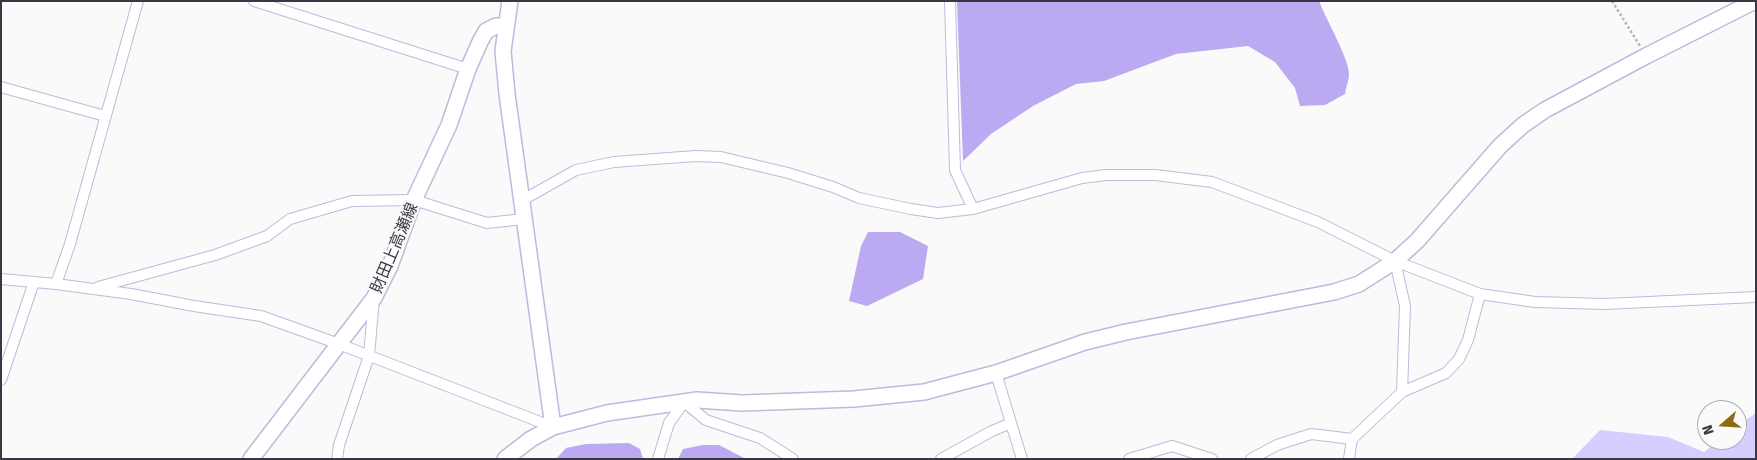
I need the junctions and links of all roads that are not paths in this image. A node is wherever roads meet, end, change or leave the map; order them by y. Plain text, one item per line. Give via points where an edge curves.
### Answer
1 (138, 1) edge
2 (254, 1) edge
3 (510, 1) edge
4 (950, 1) edge
5 (1755, 1) edge
6 (505, 27) junction
7 (468, 69) junction
8 (1, 87) edge
9 (105, 116) junction
10 (414, 200) junction
11 (520, 201) junction
12 (973, 209) junction
13 (523, 219) junction
14 (1395, 261) junction
15 (1, 279) edge
16 (34, 282) junction
17 (56, 284) junction
18 (92, 289) junction
19 (1480, 294) junction
20 (1756, 297) edge
21 (374, 298) junction
22 (339, 344) junction
23 (369, 356) junction
24 (996, 372) junction
25 (1, 380) edge
26 (1402, 392) junction
27 (684, 402) junction
28 (1011, 423) junction
29 (553, 427) junction
30 (1352, 439) junction
31 (251, 459) edge
32 (337, 459) edge
33 (505, 459) edge
34 (658, 459) edge
35 (793, 459) edge
36 (941, 459) edge
37 (1022, 459) edge
38 (1129, 459) edge
39 (1212, 459) edge
40 (1251, 459) edge
41 (1349, 459) edge

1 - 9 street
2 - 7 street
3 - 6 street
4 - 12 street via 955,170
5 - 14 street via 1646,56 1523,125
6 - 7 street, 財田上高瀬線 via 496,26 486,31
6 - 11 street via 503,51
7 - 10 street, 財田上高瀬線 via 449,124
8 - 9 street
9 - 17 street
10 - 13 street via 487,223
10 - 18 street via 352,201 290,219 266,236 215,255
10 - 21 street, 財田上高瀬線 via 390,266
11 - 12 street via 576,170 614,162 696,156 721,157 788,173 859,198 911,209 938,213
11 - 13 street
12 - 14 street via 1082,178 1106,175 1155,175 1212,182 1318,222
13 - 29 street
14 - 19 street
14 - 24 street via 1359,284 1334,292 1126,332
14 - 26 street via 1404,306
15 - 16 street
16 - 17 street
16 - 25 street
17 - 18 street
18 - 22 street via 261,316
19 - 20 street via 1535,302 1605,304
19 - 26 street via 1468,340 1459,359 1446,373
21 - 22 street, 財田上高瀬線
21 - 23 street
22 - 23 street
22 - 31 street, 財田上高瀬線
23 - 29 street
23 - 32 street
24 - 27 street via 924,392 890,396 751,403
24 - 28 street
26 - 30 street
27 - 29 street via 607,413
27 - 34 street via 668,423
27 - 35 street via 706,420 760,438
28 - 36 street
28 - 37 street
29 - 33 street
30 - 40 street via 1311,434 1277,445
30 - 41 street
38 - 39 street via 1172,446

